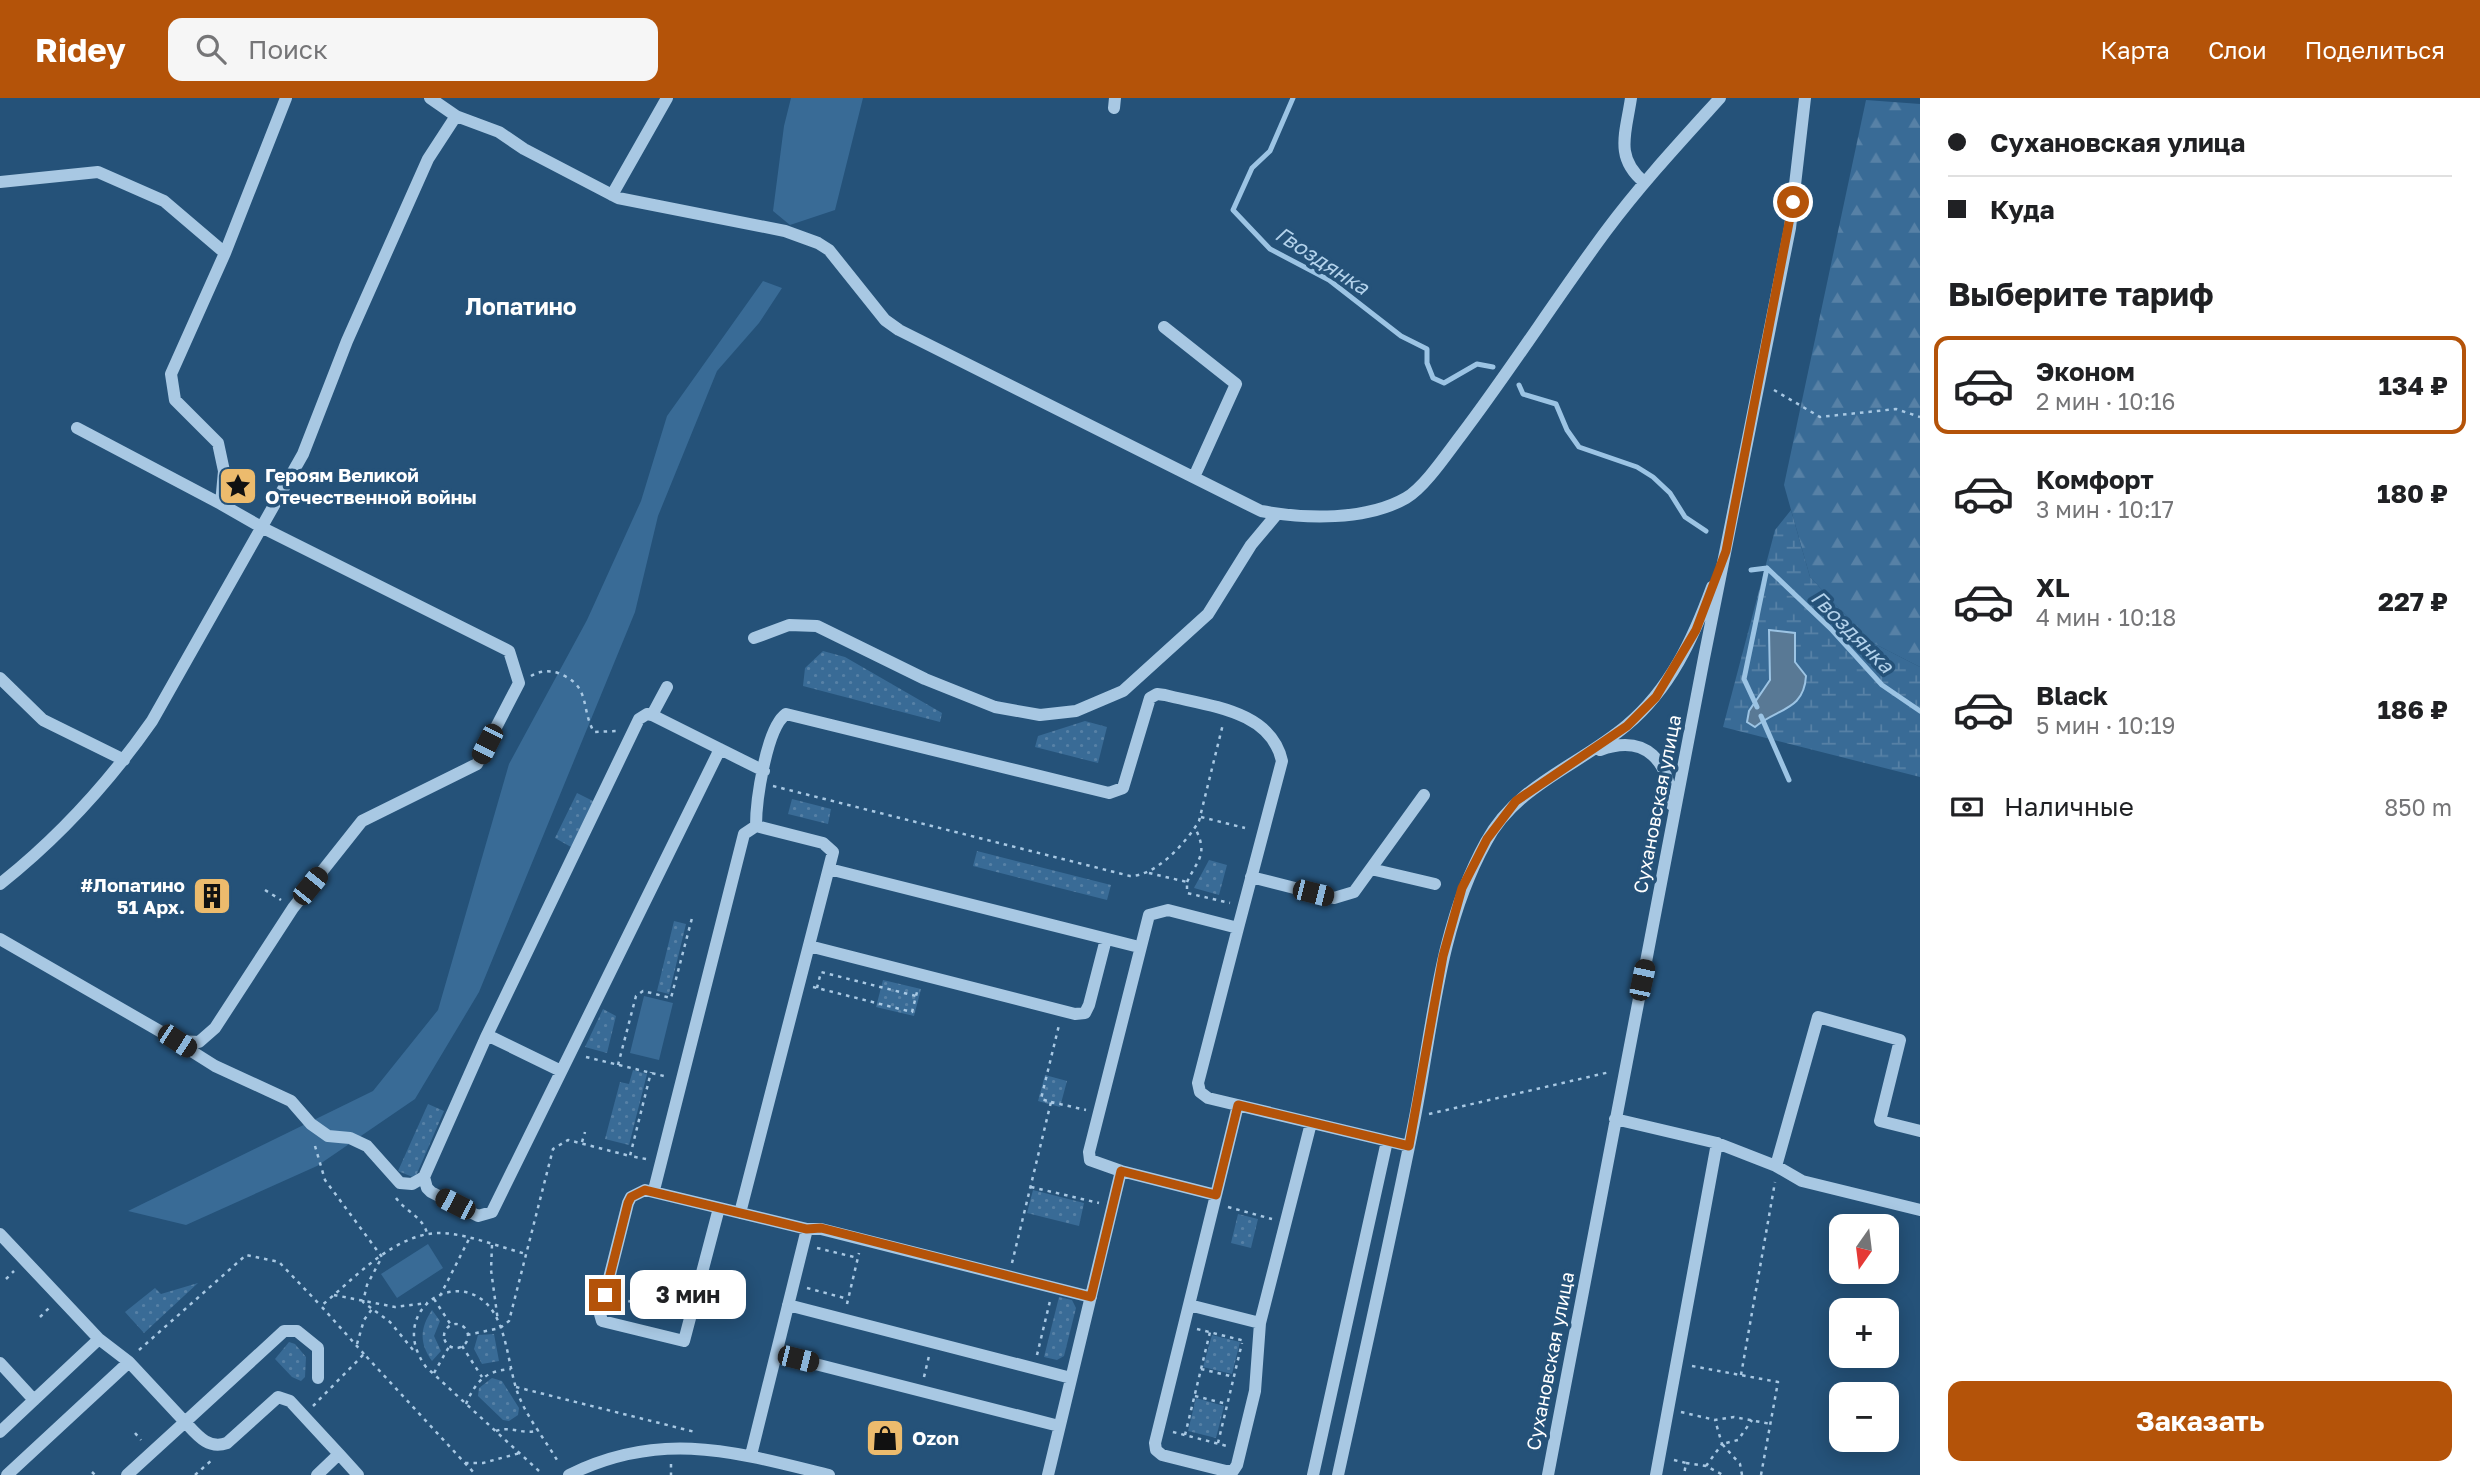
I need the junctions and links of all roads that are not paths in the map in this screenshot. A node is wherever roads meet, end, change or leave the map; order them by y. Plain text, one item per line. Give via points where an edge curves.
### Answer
1 (286, 98) edge
2 (430, 98) edge
3 (667, 98) edge
4 (1631, 98) edge
5 (1720, 98) edge
6 (1805, 98) edge
7 (456, 116) junction
8 (0, 182) edge
9 (1644, 182) junction
10 (612, 195) junction
11 (225, 253) junction
12 (1164, 327) dead end
13 (77, 428) dead end
14 (1194, 477) junction
15 (221, 504) junction
16 (1277, 514) junction
17 (262, 528) junction
18 (1726, 551) junction
19 (754, 638) dead end
20 (0, 678) edge
21 (667, 687) dead end
22 (652, 715) junction
23 (720, 749) junction
24 (1581, 757) junction
25 (124, 760) junction
26 (762, 777) junction
27 (1424, 795) dead end
28 (1673, 823) junction
29 (756, 826) junction
30 (829, 869) junction
31 (1371, 869) junction
32 (1251, 877) junction
33 (0, 884) edge
34 (1435, 884) dead end
35 (1238, 928) junction
36 (0, 939) edge
37 (1106, 939) junction
38 (809, 946) junction
39 (1139, 947) junction
40 (488, 1034) junction
41 (177, 1041) junction
42 (561, 1071) junction
43 (1238, 1105) junction
44 (1615, 1119) junction
45 (1311, 1123) junction
46 (1920, 1131) edge
47 (1387, 1141) junction
48 (1717, 1143) junction
49 (1409, 1146) junction
50 (1776, 1166) junction
51 (1121, 1171) junction
52 (424, 1177) junction
53 (654, 1190) junction
54 (1215, 1199) junction
55 (719, 1208) junction
56 (1920, 1210) edge
57 (740, 1213) junction
58 (807, 1229) junction
59 (0, 1234) edge
60 (1091, 1297) junction
61 (1189, 1305) junction
62 (788, 1306) junction
63 (1260, 1323) junction
64 (99, 1339) junction
65 (776, 1354) junction
66 (128, 1361) junction
67 (0, 1363) edge
68 (318, 1378) dead end
69 (1071, 1378) junction
70 (34, 1400) junction
71 (185, 1422) junction
72 (1059, 1426) junction
73 (0, 1432) edge
74 (339, 1454) junction
75 (751, 1455) junction
76 (7, 1475) edge
77 (127, 1475) edge
78 (317, 1475) edge
79 (358, 1475) edge
80 (569, 1475) edge
81 (829, 1475) edge
82 (1048, 1475) edge
83 (1313, 1475) edge
84 (1338, 1475) edge
85 (1548, 1475) edge
86 (1656, 1475) edge

1 - 11 street
2 - 7 street
3 - 10 street
4 - 9 street via 1623,156 1629,170
5 - 9 street
6 - 18 street, Сухановская улица via 1790,228
7 - 10 street via 499,132
7 - 17 street via 428,159 347,341 303,454
8 - 11 street via 97,172 164,201
9 - 16 street via 1492,395 1410,496 1391,506 1345,515
10 - 14 street via 785,231 818,243 899,330
11 - 15 street via 171,374 175,400 218,443 224,471
12 - 14 street via 1236,384
13 - 15 street
14 - 16 street via 1261,511
15 - 17 street
16 - 19 street via 1251,545 1208,614 1123,691 1076,711 1040,715 995,707 925,679 817,626 789,625
17 - 25 street via 152,721
17 - 41 street via 509,651 519,683 477,764 362,821 293,908 215,1028 199,1042
18 - 24 street via 1696,630 1656,697 1627,726
18 - 28 street, Сухановская улица
20 - 25 street via 43,720
21 - 22 street
22 - 23 street
22 - 40 street via 643,716 632,735
23 - 26 street
23 - 42 street
24 - 28 street via 1632,744 1655,757 1670,779
24 - 49 street via 1516,801 1487,839 1462,888 1443,956
25 - 33 street via 69,820
26 - 29 street
26 - 32 street via 775,729 781,717 792,713 1117,793 1125,782 1150,698 1157,694 1254,721 1278,745 1282,761
27 - 31 street
28 - 44 street, Сухановская улица
29 - 30 street via 829,846 833,852
29 - 53 street via 744,834
30 - 37 street
30 - 38 street
31 - 32 street via 1353,892 1334,898
31 - 34 street
32 - 35 street
35 - 39 street via 1160,911 1146,919
35 - 43 street via 1198,1083 1208,1098
36 - 41 street
37 - 38 street via 1086,1013
37 - 39 street
38 - 57 street
39 - 51 street via 1090,1160
40 - 42 street
40 - 52 street
41 - 52 street via 215,1066 280,1095 328,1136 368,1146 400,1183 412,1184
42 - 52 street via 488,1215 478,1216 431,1192
43 - 45 street
43 - 54 street
44 - 48 street
44 - 85 street, Сухановская улица
45 - 47 street
45 - 63 street
46 - 50 street via 1880,1121 1900,1040 1818,1017
47 - 49 street
47 - 83 street
48 - 50 street
48 - 86 street
49 - 84 street
50 - 56 street via 1802,1181
51 - 54 street
51 - 60 street
53 - 55 street
53 - 55 street via 637,1193 628,1203 600,1314 607,1324 678,1342 686,1337
54 - 61 street
55 - 57 street
57 - 58 street
58 - 60 street via 821,1228
58 - 62 street
59 - 64 street
60 - 69 street
61 - 63 street
61 - 63 street via 1155,1443 1162,1455 1233,1471 1255,1391
62 - 65 street
62 - 69 street
64 - 66 street
64 - 70 street
65 - 72 street
65 - 75 street
66 - 71 street
66 - 76 street
67 - 70 street
68 - 71 street via 317,1348 298,1331 284,1331
69 - 72 street
70 - 73 street
71 - 74 street via 208,1444 219,1446 278,1397 290,1401
71 - 77 street
72 - 82 street
74 - 78 street
74 - 79 street
75 - 80 street via 670,1446 634,1451
75 - 81 street

